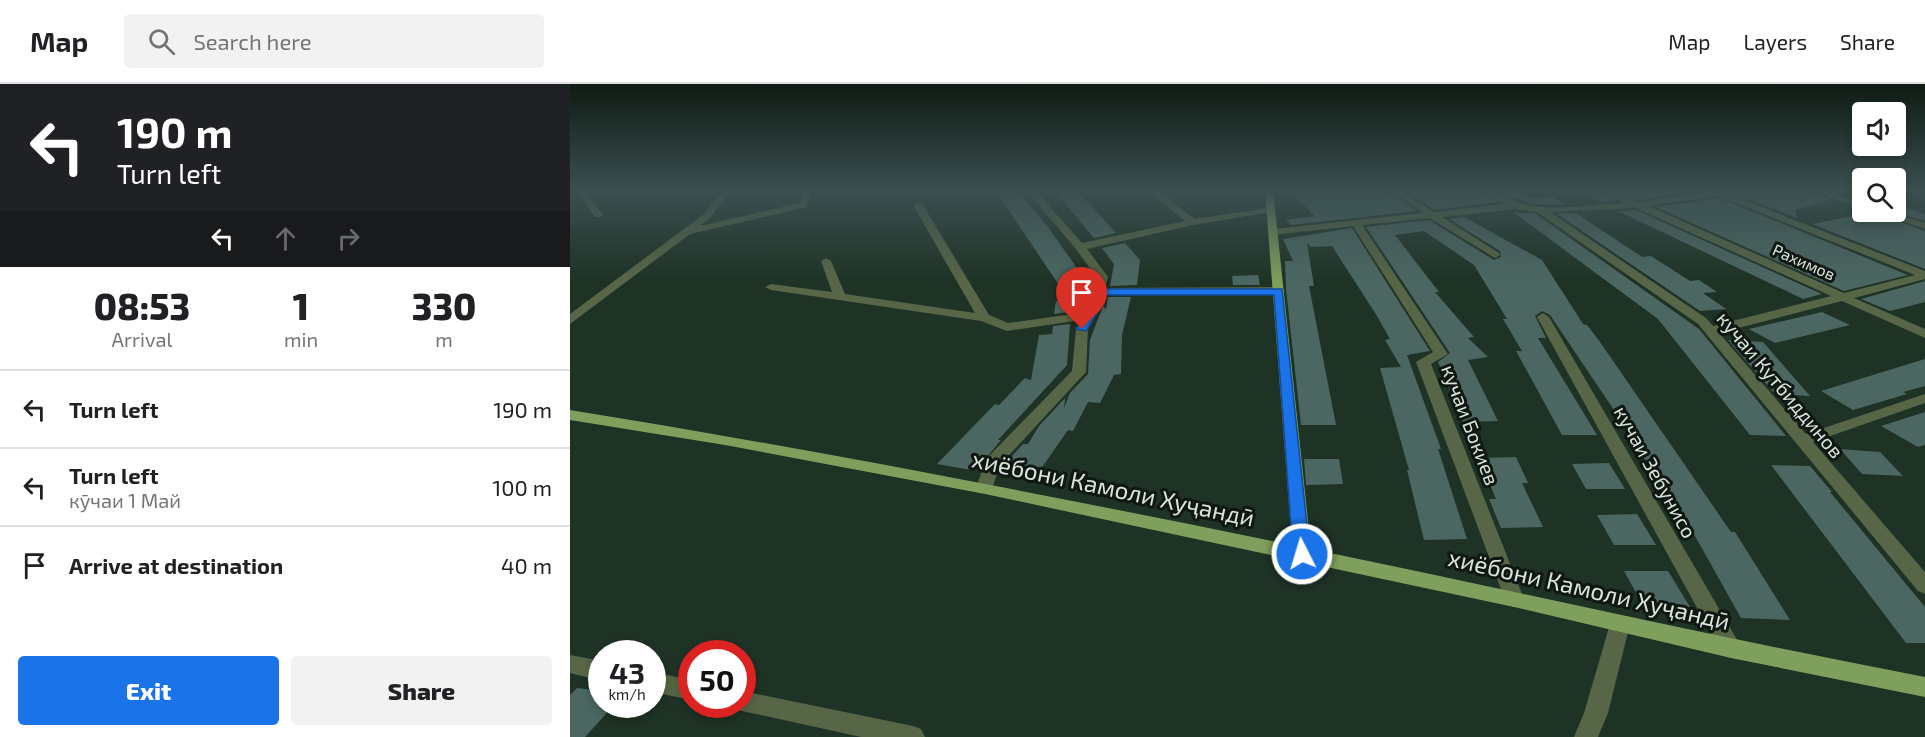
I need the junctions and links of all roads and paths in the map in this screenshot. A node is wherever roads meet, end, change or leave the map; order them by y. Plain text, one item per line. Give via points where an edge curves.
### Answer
1 (701, 220) edge
2 (737, 220) edge
3 (927, 220) edge
4 (1057, 220) edge
5 (1202, 220) edge
6 (1272, 220) edge
7 (1385, 220) edge
8 (1439, 220) edge
9 (1555, 220) edge
10 (1670, 220) edge
11 (1789, 220) edge
12 (1907, 220) edge
13 (1193, 222) joint
14 (1356, 224) junction
15 (1925, 226) edge
16 (687, 232) junction
17 (1273, 232) junction
18 (1080, 247) junction
19 (1495, 255) dead end
20 (826, 261) dead end
21 (1925, 275) edge
22 (771, 287) dead end
23 (1279, 291) junction
24 (1097, 292) junction
25 (840, 297) junction
26 (1840, 297) junction
27 (1090, 315) junction
28 (1544, 317) dead end
29 (984, 318) junction
30 (570, 320) edge
31 (1710, 331) junction
32 (1925, 334) edge
33 (1925, 398) edge
34 (570, 415) edge
35 (1802, 441) junction
36 (985, 488) junction
37 (1302, 554) junction
38 (1925, 586) edge
39 (1514, 598) junction
40 (1620, 624) junction
41 (1731, 649) junction
42 (1925, 687) edge
43 (756, 704) edge
44 (913, 737) edge
45 (1586, 737) edge

1 - 16 street
2 - 16 street
3 - 29 street
4 - 18 street
5 - 13 street
6 - 17 main road
7 - 14 street
8 - 19 street
9 - 31 street, кучаи Кутбиддинов via 1702,321
10 - 26 street, Рахимов
11 - 21 street
12 - 15 street
13 - 18 street
14 - 17 street
14 - 39 street, кучаи Бокиев via 1441,354 1423,362
16 - 30 street
17 - 23 main road
18 - 24 street via 1102,277
20 - 25 street
21 - 26 street
22 - 25 street
23 - 24 street
23 - 37 main road
24 - 27 street
25 - 29 street
26 - 31 street
26 - 32 street, Рахимов
27 - 29 street via 1007,327
27 - 36 street via 1082,329 1079,372 992,464
28 - 41 street, кучаи Зебунисо
31 - 35 street, кучаи Кутбиддинов
33 - 35 street
34 - 36 main road, хиёбони Камоли Хуҷандӣ
35 - 38 street, кучаи Кутбиддинов
36 - 37 main road, хиёбони Камоли Хуҷандӣ
37 - 39 main road, хиёбони Камоли Хуҷандӣ
39 - 40 main road, хиёбони Камоли Хуҷандӣ
40 - 41 main road, хиёбони Камоли Хуҷандӣ
40 - 45 street
41 - 42 main road, хиёбони Камоли Хуҷандӣ
43 - 44 street

